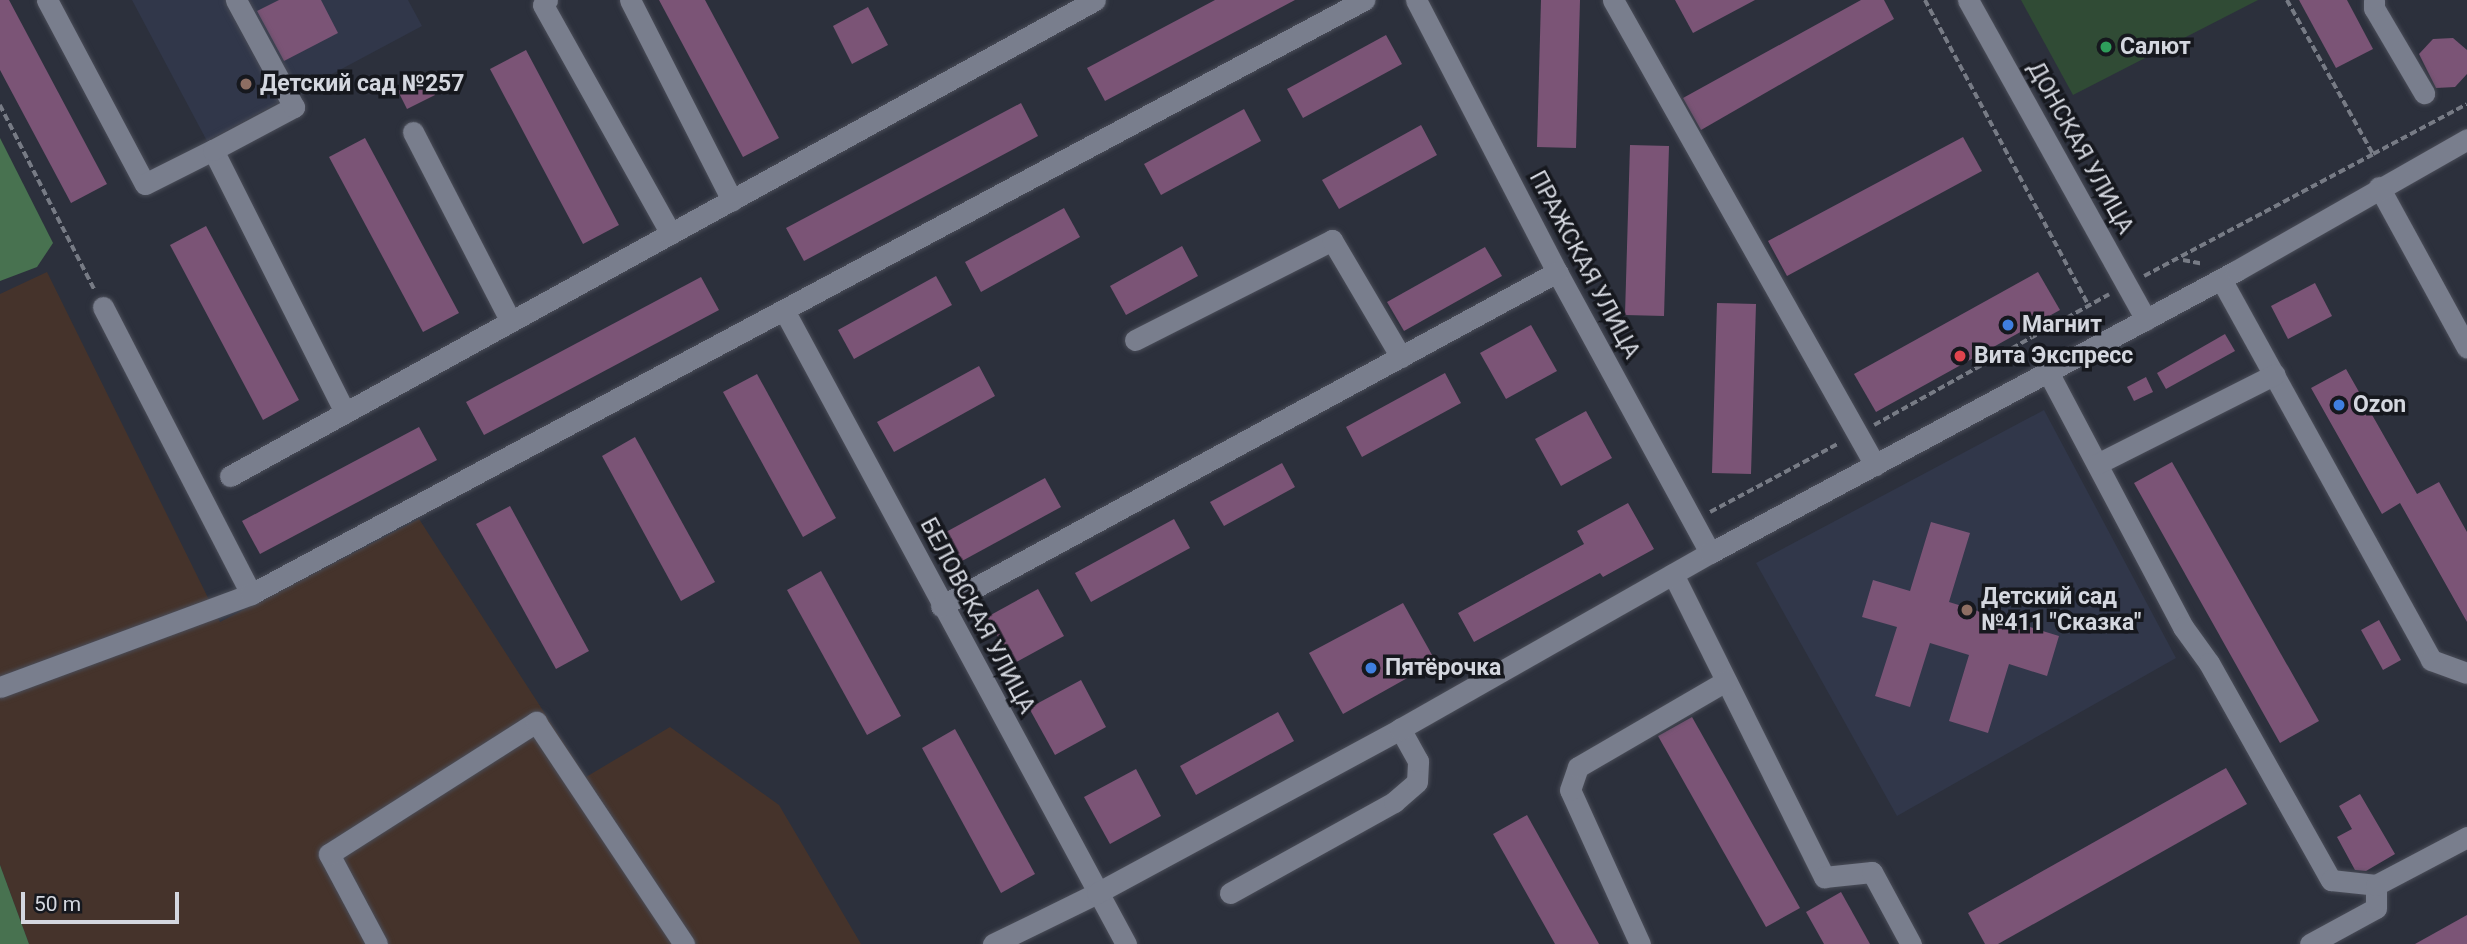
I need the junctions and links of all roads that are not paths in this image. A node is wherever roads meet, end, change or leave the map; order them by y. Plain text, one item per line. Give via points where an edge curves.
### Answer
1 (47, 0) edge
2 (236, 0) edge
3 (547, 0) edge
4 (630, 0) edge
5 (1095, 0) edge
6 (1364, 0) edge
7 (1416, 0) edge
8 (1612, 0) edge
9 (1968, 0) edge
10 (2374, 0) edge
11 (2424, 93) dead end
12 (413, 132) dead end
13 (2467, 138) edge
14 (213, 150) junction
15 (2379, 187) junction
16 (732, 200) junction
17 (671, 234) junction
18 (1557, 272) junction
19 (2221, 279) junction
20 (103, 307) road end
21 (785, 312) junction
22 (510, 320) junction
23 (2146, 320) junction
24 (1135, 340) dead end
25 (2467, 348) edge
26 (1401, 357) junction
27 (2048, 372) junction
28 (2275, 374) junction
29 (345, 413) junction
30 (2097, 464) junction
31 (1875, 465) junction
32 (230, 476) dead end
33 (1710, 554) junction
34 (1673, 574) junction
35 (251, 594) junction
36 (941, 606) junction
37 (2467, 673) edge
38 (1726, 681) junction
39 (0, 687) edge
40 (1400, 729) junction
41 (2467, 837) edge
42 (2376, 885) junction
43 (1097, 893) junction
44 (1230, 893) dead end
45 (377, 944) edge
46 (684, 944) edge
47 (993, 944) edge
48 (1126, 944) edge
49 (1640, 944) edge
50 (1911, 944) edge
51 (2310, 944) edge

1 - 14 street via 145,184
2 - 14 street via 294,107
3 - 17 street via 543,5
4 - 16 street
5 - 16 street
6 - 21 street
7 - 18 street, ПРАЖСКАЯ УЛИЦА
8 - 31 street
9 - 23 street, ДОНСКАЯ УЛИЦА
10 - 11 street via 2374,8
12 - 22 street
13 - 15 street
14 - 29 street
15 - 19 street
15 - 25 street
16 - 17 street
17 - 22 street
18 - 26 street
18 - 33 street, ПРАЖСКАЯ УЛИЦА
19 - 23 street
19 - 28 street
20 - 35 street
21 - 35 street
21 - 36 street, БЕЛОВСКАЯ УЛИЦА
22 - 29 street
23 - 27 street
24 - 26 street via 1332,240
26 - 36 street
27 - 30 street
27 - 31 street
28 - 30 street
28 - 37 street via 2431,660
29 - 32 street
30 - 42 street via 2183,627 2209,663 2331,880
31 - 33 street
33 - 34 street
34 - 38 street
34 - 40 street
35 - 39 street
36 - 43 street, БЕЛОВСКАЯ УЛИЦА
38 - 49 street via 1578,766 1570,790
38 - 50 street via 1824,877 1872,872
40 - 43 street
40 - 44 street via 1418,761 1417,782 1394,802
41 - 42 street
42 - 51 street via 2376,908
43 - 47 street
43 - 48 street, БЕЛОВСКАЯ УЛИЦА
45 - 46 street via 329,854 536,722

